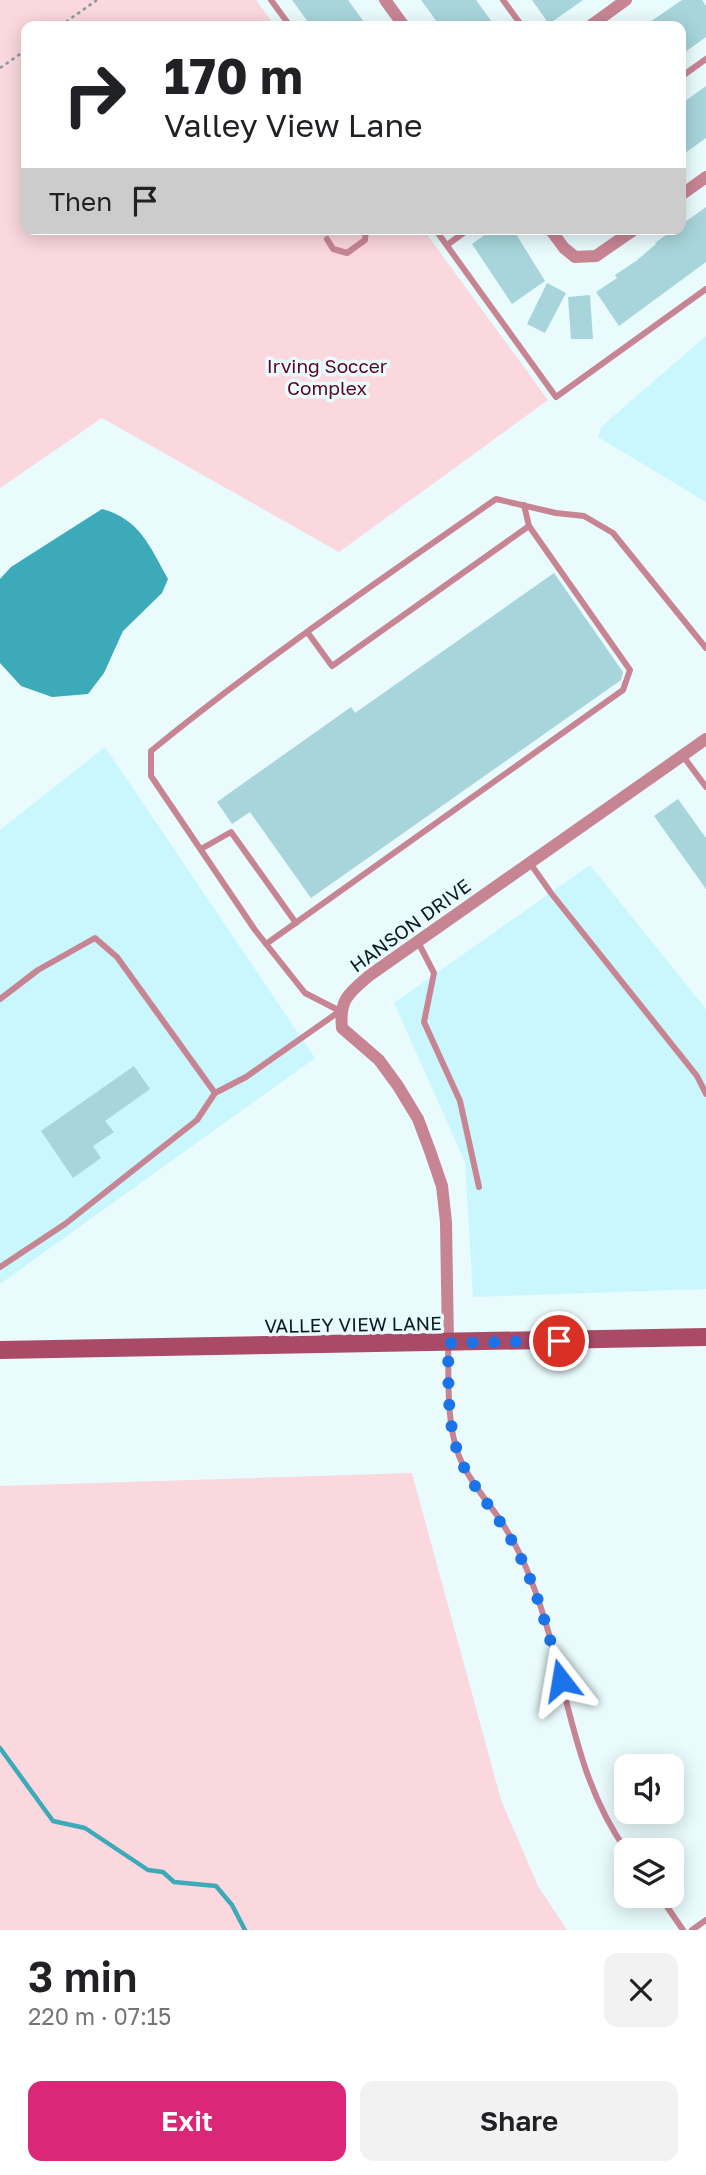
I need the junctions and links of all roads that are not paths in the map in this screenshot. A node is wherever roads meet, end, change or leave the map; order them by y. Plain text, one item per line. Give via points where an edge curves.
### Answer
1 (271, 0) edge
2 (385, 0) edge
3 (503, 0) edge
4 (626, 0) edge
5 (286, 21) edge
6 (400, 21) edge
7 (518, 21) edge
8 (597, 21) edge
9 (706, 58) edge
10 (686, 73) edge
11 (706, 177) edge
12 (686, 191) edge
13 (365, 235) edge
14 (440, 235) edge
15 (461, 235) edge
16 (555, 235) edge
17 (626, 235) edge
18 (327, 239) dead end
19 (447, 245) junction
20 (706, 289) edge
21 (524, 505) junction
22 (529, 526) junction
23 (308, 633) junction
24 (706, 648) edge
25 (706, 739) edge
26 (683, 756) junction
27 (706, 787) edge
28 (201, 849) junction
29 (530, 863) junction
30 (296, 923) junction
31 (418, 942) junction
32 (266, 944) junction
33 (0, 999) edge
34 (340, 1011) junction
35 (215, 1093) junction
36 (706, 1094) edge
37 (479, 1187) dead end
38 (0, 1267) edge
39 (706, 1337) edge
40 (448, 1343) junction
41 (0, 1350) edge
42 (618, 1838) edge
43 (668, 1908) edge
44 (706, 1920) edge
45 (683, 1930) edge
46 (692, 1930) edge

1 - 5 lane
2 - 6 street
3 - 7 lane
4 - 8 street
9 - 10 lane
11 - 12 street
13 - 18 lane via 347,253 334,249
14 - 19 lane
15 - 19 lane
16 - 17 street via 575,257 596,256
19 - 20 lane via 556,397
21 - 22 lane
21 - 23 lane via 496,499
21 - 24 lane via 584,516 613,533
22 - 23 lane via 332,666
22 - 30 lane via 631,670 623,690
23 - 28 lane via 151,751 151,776
25 - 26 street, HANSON DRIVE
26 - 27 lane
26 - 29 street, HANSON DRIVE
28 - 30 lane via 231,832
28 - 32 lane
29 - 31 street, HANSON DRIVE
29 - 36 lane via 697,1076
30 - 32 lane
31 - 34 street, HANSON DRIVE via 348,994
31 - 37 lane via 435,973 424,1021 460,1101
32 - 34 lane via 305,993
33 - 35 lane via 38,970 95,938 117,957
34 - 35 lane via 246,1077
34 - 40 street via 342,1028 379,1060 418,1119 442,1186 449,1260
35 - 38 lane via 197,1120 65,1224
39 - 40 main road, VALLEY VIEW LANE
40 - 41 main road, VALLEY VIEW LANE
40 - 42 lane via 452,1420 459,1455 530,1576 585,1770
43 - 45 lane
44 - 46 lane

